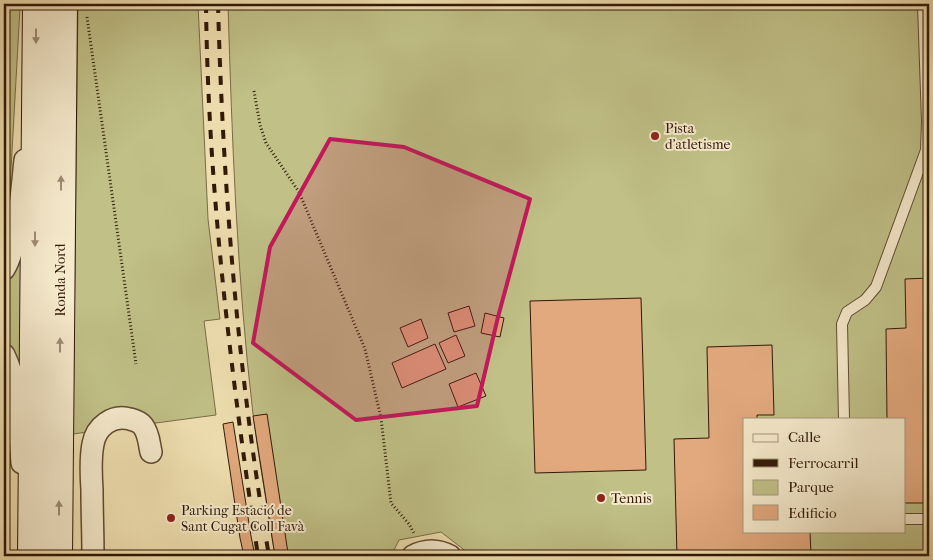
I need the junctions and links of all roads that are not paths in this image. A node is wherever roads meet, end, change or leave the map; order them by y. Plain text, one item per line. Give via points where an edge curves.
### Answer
1 (37, 4) edge
2 (923, 4) edge
3 (74, 9) edge
4 (36, 68) junction
5 (928, 122) edge
6 (4, 269) edge
7 (4, 355) edge
8 (844, 418) edge
9 (151, 452) dead end
10 (906, 519) edge
11 (929, 519) edge
12 (418, 554) edge
13 (32, 556) edge
14 (58, 556) edge
15 (93, 556) edge
16 (450, 556) edge

1 -> 4 main road, Ronda Nord
2 - 5 lane
14 -> 3 main road, Ronda Nord
4 - 6 street via 14,240
4 -> 13 main road, Ronda Nord
5 - 8 lane via 926,150 876,287 865,300 847,312 842,324
7 - 13 street, Ronda Nord via 15,391
9 - 15 street via 148,437 142,425 135,420 113,419 96,433 91,466
10 - 11 lane
12 - 16 street via 442,552

